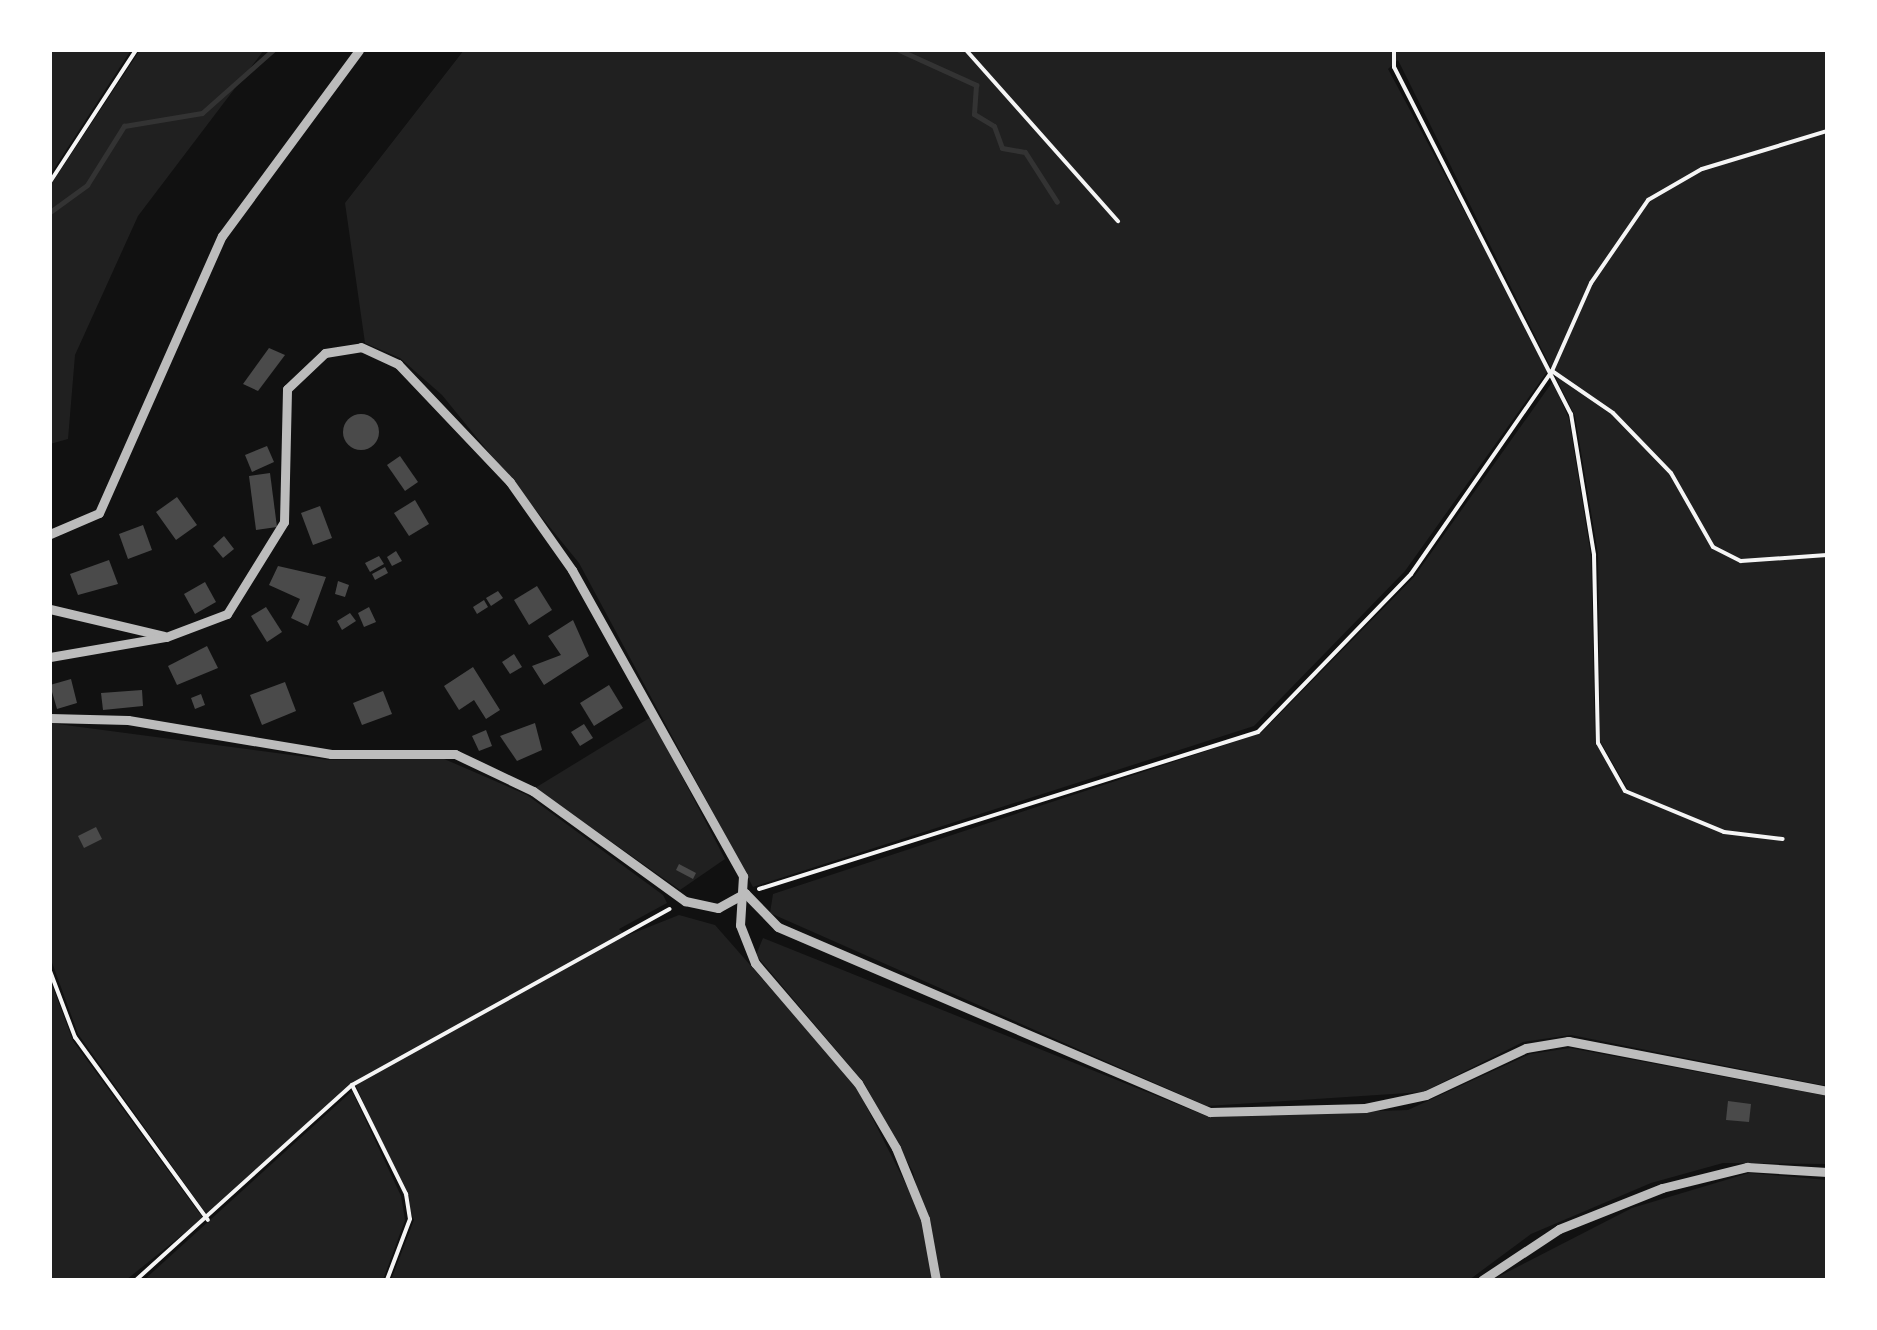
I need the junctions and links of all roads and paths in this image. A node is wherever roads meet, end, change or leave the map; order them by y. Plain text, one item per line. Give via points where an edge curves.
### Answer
1 (136, 50) edge
2 (358, 50) edge
3 (966, 50) edge
4 (1394, 50) edge
5 (1827, 131) edge
6 (50, 182) edge
7 (1118, 220) dead end
8 (1552, 371) junction
9 (50, 534) edge
10 (1827, 555) edge
11 (50, 609) edge
12 (166, 637) junction
13 (50, 656) edge
14 (50, 718) edge
15 (1783, 839) dead end
16 (745, 893) junction
17 (685, 901) junction
18 (50, 970) edge
19 (352, 1085) junction
20 (1827, 1091) edge
21 (1827, 1172) edge
22 (208, 1220) junction
23 (136, 1280) edge
24 (387, 1280) edge
25 (936, 1280) edge
26 (1482, 1280) edge

1 - 6 path
2 - 9 street via 222,236 124,472 99,513
3 - 7 path
4 - 8 path via 1394,67
5 - 8 path via 1702,168 1648,200 1592,283
8 - 10 path via 1613,412 1671,472 1712,547 1742,560
8 - 15 path via 1572,414 1594,555 1598,743 1625,791 1724,832
8 - 16 path via 1411,574 1258,732
11 - 12 street
12 - 13 street
12 - 16 street via 227,614 279,536 286,389 326,353 373,353 437,403 572,570
14 - 17 street via 128,720 330,754 455,754 533,791
16 - 17 street via 718,908
16 - 20 street via 778,927 1210,1112 1380,1105 1426,1095 1526,1048 1568,1041
16 - 25 street via 740,925 755,963 858,1083 896,1148 925,1218
17 - 19 path
18 - 22 path via 75,1037
19 - 22 path
19 - 24 path via 406,1194 410,1219
21 - 26 street via 1747,1167 1662,1188 1559,1229
22 - 23 path

